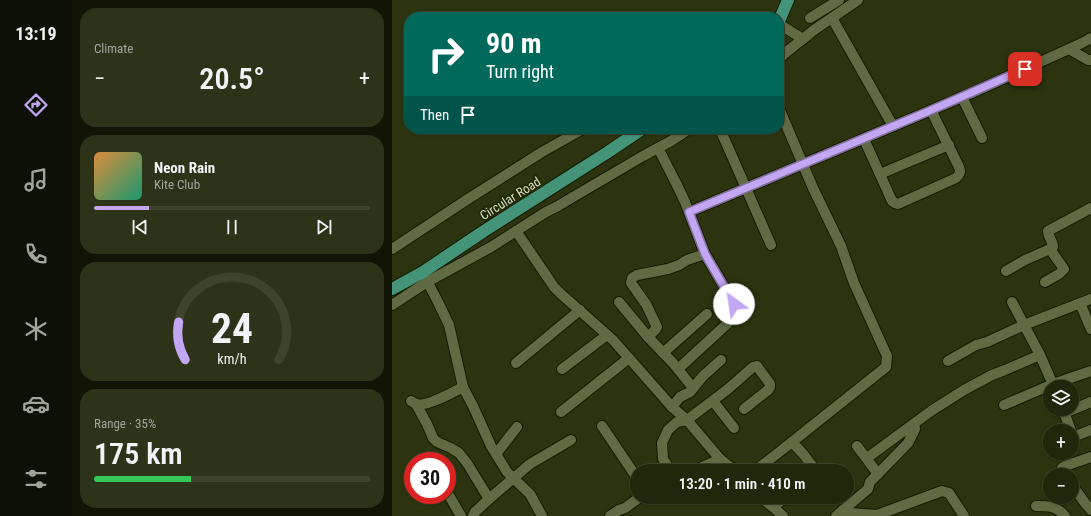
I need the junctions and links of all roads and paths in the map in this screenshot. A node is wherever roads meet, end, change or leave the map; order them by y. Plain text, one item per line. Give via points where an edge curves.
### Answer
1 (788, 0) edge
2 (839, 0) edge
3 (858, 0) edge
4 (783, 12) edge
5 (810, 18) dead end
6 (832, 18) junction
7 (784, 27) edge
8 (1091, 38) edge
9 (803, 39) junction
10 (1068, 50) junction
11 (784, 54) edge
12 (1091, 60) edge
13 (962, 97) junction
14 (932, 110) junction
15 (784, 120) edge
16 (894, 126) junction
17 (574, 134) edge
18 (635, 134) edge
19 (682, 134) edge
20 (722, 134) edge
21 (982, 138) dead end
22 (864, 139) junction
23 (949, 145) junction
24 (658, 148) junction
25 (803, 164) junction
26 (880, 174) junction
27 (746, 189) junction
28 (1091, 208) edge
29 (689, 212) junction
30 (516, 231) junction
31 (772, 244) dead end
32 (392, 249) edge
33 (1050, 249) junction
34 (705, 254) junction
35 (1006, 271) dead end
36 (425, 277) junction
37 (1045, 282) dead end
38 (392, 289) edge
39 (1091, 299) edge
40 (619, 302) dead end
41 (1012, 302) dead end
42 (1080, 303) junction
43 (392, 305) edge
44 (580, 310) junction
45 (707, 314) dead end
46 (742, 317) dead end
47 (728, 323) dead end
48 (1024, 325) junction
49 (1091, 329) edge
50 (607, 335) junction
51 (648, 337) junction
52 (663, 352) junction
53 (1040, 355) junction
54 (629, 358) junction
55 (721, 360) dead end
56 (948, 361) dead end
57 (516, 363) dead end
58 (562, 369) dead end
59 (678, 369) junction
60 (1091, 370) edge
61 (1050, 380) edge
62 (1067, 380) edge
63 (463, 387) junction
64 (693, 388) junction
65 (1043, 390) edge
66 (713, 400) junction
67 (1091, 402) edge
68 (1004, 405) dead end
69 (1079, 406) edge
70 (672, 407) junction
71 (744, 409) dead end
72 (561, 412) dead end
73 (687, 420) junction
74 (914, 424) junction
75 (602, 426) dead end
76 (517, 427) dead end
77 (734, 428) dead end
78 (1091, 430) edge
79 (1079, 434) edge
80 (571, 440) dead end
81 (792, 442) junction
82 (857, 446) dead end
83 (496, 454) junction
84 (1091, 457) edge
85 (867, 458) junction
86 (720, 459) junction
87 (666, 464) edge
88 (709, 464) edge
89 (726, 464) edge
90 (764, 464) edge
91 (811, 464) edge
92 (630, 468) edge
93 (1062, 468) edge
94 (878, 474) junction
95 (514, 478) junction
96 (1079, 495) edge
97 (489, 499) junction
98 (454, 504) edge
99 (634, 504) edge
100 (769, 504) edge
101 (777, 504) edge
102 (1036, 506) dead end
103 (773, 507) junction
104 (1091, 510) edge
105 (627, 512) edge
106 (840, 513) edge
107 (461, 516) edge
108 (474, 516) edge
109 (542, 516) edge
110 (610, 516) edge
111 (783, 516) edge
112 (964, 516) edge
113 (1065, 516) edge

1 - 4 main road
2 - 5 street
3 - 6 street
6 - 9 street
6 - 16 street
7 - 9 street
8 - 10 street
9 - 11 street
10 - 12 street
10 - 13 street
13 - 14 street
13 - 21 street
14 - 16 street
14 - 23 street
15 - 25 street
16 - 22 street
17 - 32 street
18 - 36 main road, Circular Road via 484,231
19 - 24 street
20 - 27 street
22 - 25 street
22 - 26 street
23 - 26 street
23 - 26 street via 960,174 898,204 892,201
24 - 29 street
24 - 30 street
25 - 27 street
25 - 81 street via 887,356 886,367
27 - 29 street
27 - 31 street
28 - 33 street via 1048,231 1053,245
29 - 34 street
30 - 36 street via 491,247
30 - 44 street via 554,287
33 - 35 street
33 - 37 street via 1064,270
34 - 46 street
34 - 51 street via 668,269 632,278 631,283 646,304 657,327
36 - 38 main road, Circular Road
36 - 43 street
36 - 63 street via 449,325
39 - 42 street
40 - 51 street
41 - 48 street
42 - 48 street
42 - 49 street
44 - 50 street
44 - 57 street
45 - 52 street
47 - 59 street
48 - 53 street
48 - 56 street via 976,345
50 - 54 street
50 - 58 street
51 - 52 street
52 - 59 street
53 - 61 street
53 - 74 street via 964,390
54 - 70 street
54 - 72 street
55 - 64 street
59 - 64 street
60 - 62 street
63 - 83 street
63 - 97 street via 422,404 413,402 433,438 459,453
64 - 70 street via 680,397
65 - 68 street
66 - 71 street via 757,366 770,387
66 - 73 street
66 - 77 street
67 - 69 street
70 - 73 street
73 - 86 street
73 - 87 street via 677,422 668,430 662,443 663,459
74 - 85 street
74 - 94 street via 915,429 908,443
75 - 92 street
76 - 83 street
78 - 79 street
80 - 95 street via 530,464
81 - 90 street
81 - 91 street
82 - 85 street
83 - 95 street
84 - 93 street
85 - 94 street
86 - 88 street
86 - 89 street
94 - 106 street via 870,482 868,489
95 - 97 street
95 - 109 street via 530,494
96 - 104 street
97 - 108 street
98 - 107 street
99 - 105 street
100 - 103 street
101 - 103 street
102 - 113 street via 1055,507
103 - 111 street
105 - 110 street via 619,510
106 - 112 street via 877,515 945,492 949,493

